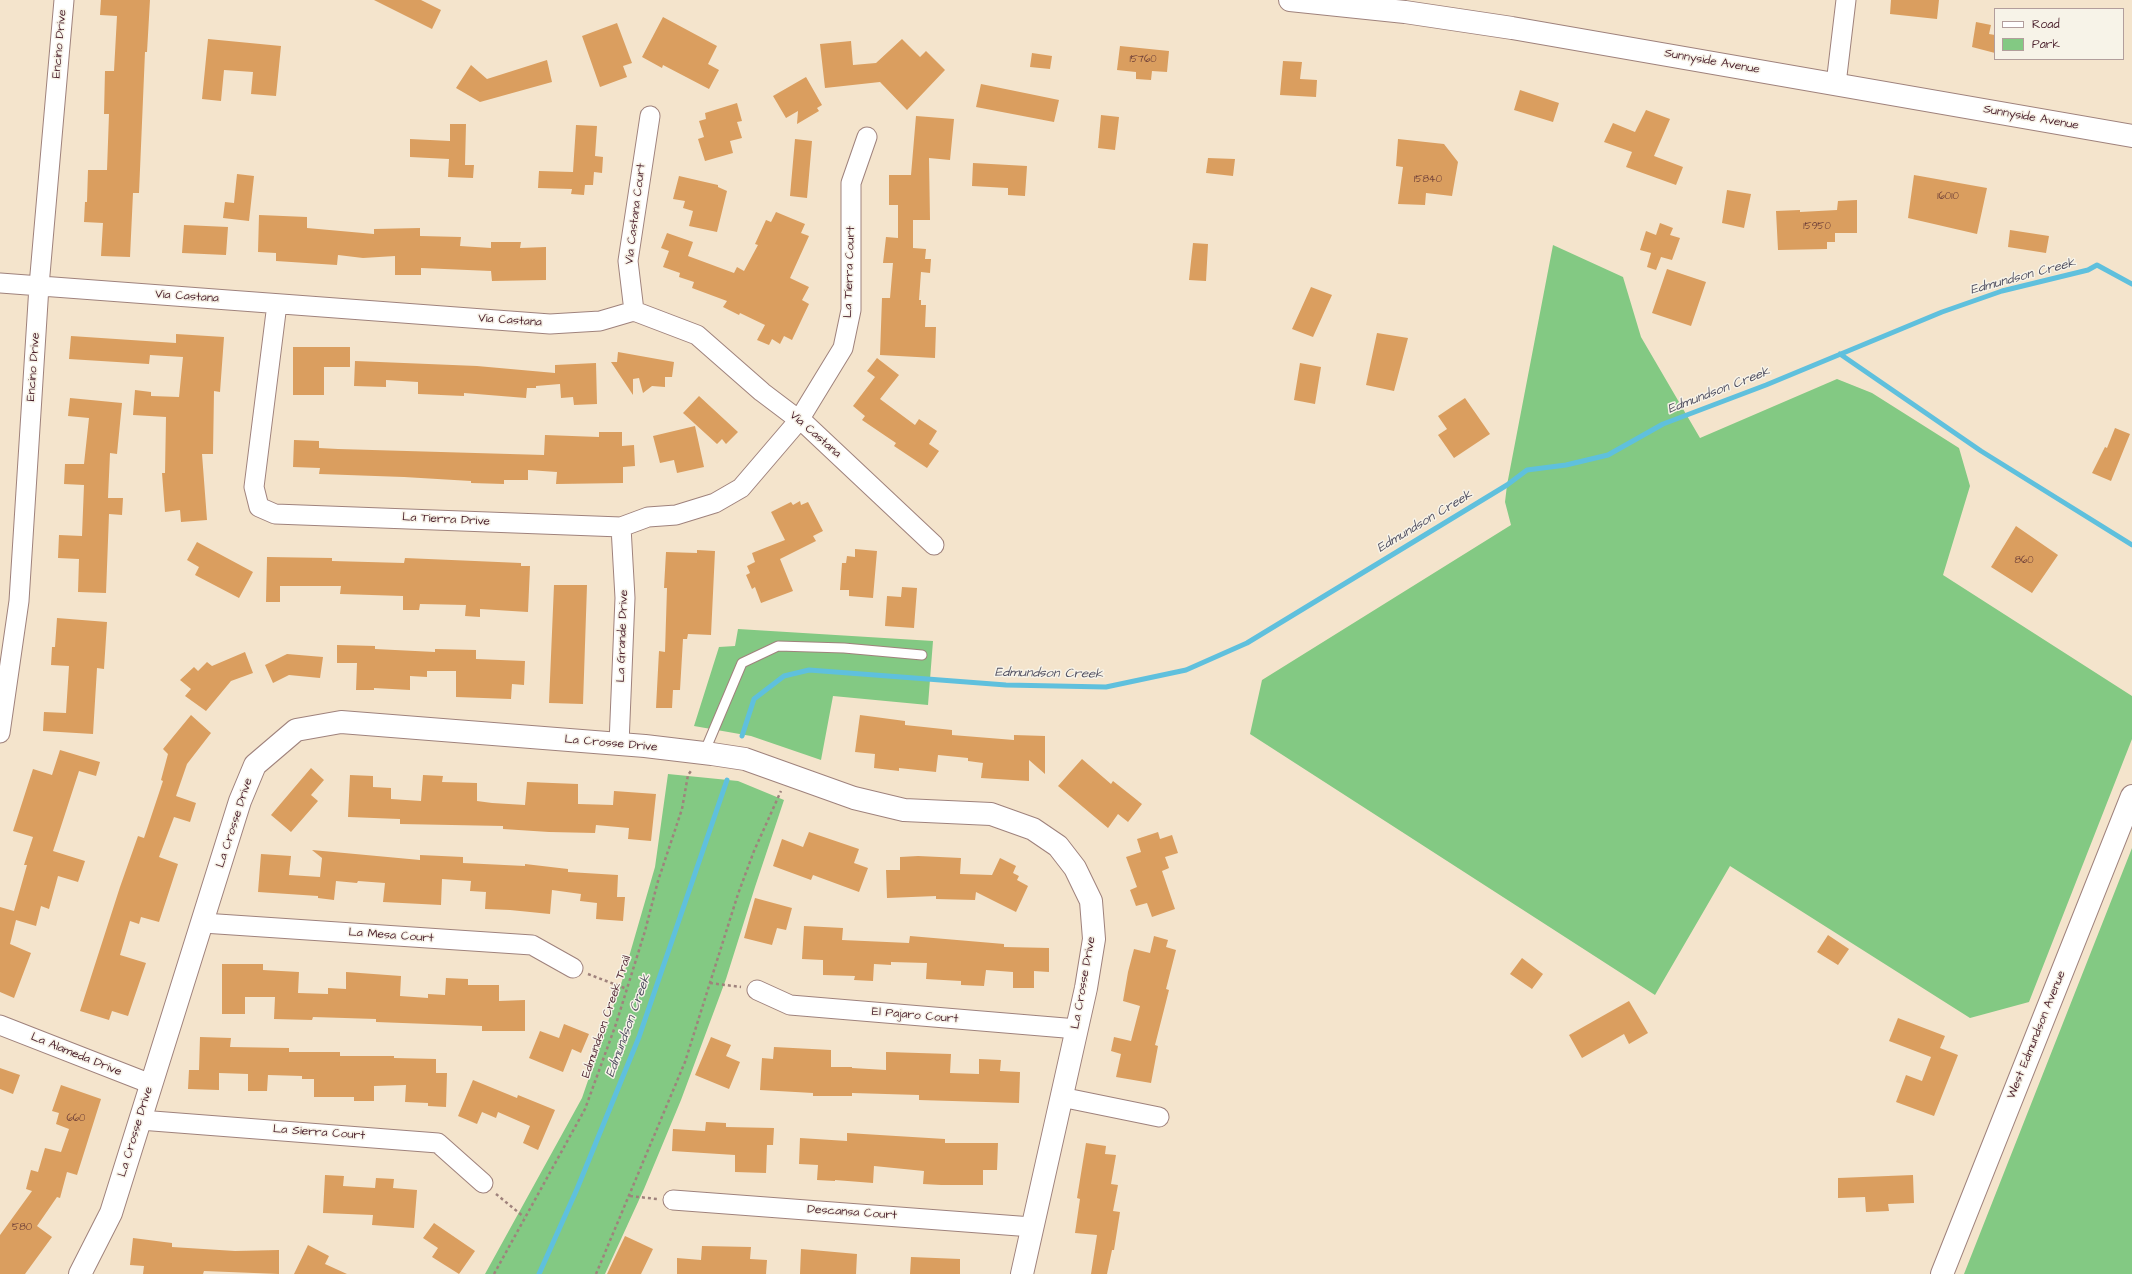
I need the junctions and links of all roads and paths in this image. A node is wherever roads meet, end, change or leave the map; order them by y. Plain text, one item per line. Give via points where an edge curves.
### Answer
1 (64, 0) edge
2 (1290, 0) edge
3 (1846, 0) edge
4 (1406, 6) edge
5 (1836, 84) junction
6 (650, 116) dead end
7 (2132, 136) edge
8 (867, 137) dead end
9 (0, 283) edge
10 (40, 286) junction
11 (277, 304) junction
12 (634, 311) junction
13 (799, 419) junction
14 (621, 527) junction
15 (934, 545) dead end
16 (922, 655) dead end
17 (0, 733) edge
18 (619, 744) junction
19 (704, 753) junction
20 (789, 774) junction
21 (2132, 796) edge
22 (203, 923) junction
23 (573, 968) joint
24 (710, 983) junction
25 (627, 989) junction
26 (757, 990) joint
27 (0, 1025) edge
28 (1076, 1029) junction
29 (151, 1084) junction
30 (1061, 1097) junction
31 (1158, 1117) dead end
32 (140, 1120) junction
33 (483, 1183) joint
34 (630, 1196) junction
35 (673, 1200) joint
36 (524, 1217) junction
37 (1032, 1227) junction
38 (80, 1274) edge
39 (494, 1274) edge
40 (596, 1274) edge
41 (1022, 1274) edge
42 (1942, 1274) edge

1 - 10 street, Encino Drive
2 - 4 street, Sunnyside Avenue
3 - 5 street
4 - 5 street, Sunnyside Avenue
5 - 7 street, Sunnyside Avenue
6 - 12 street, Via Castana Court via 628,261
8 - 13 street, La Tierra Court via 851,183 851,310 843,348
9 - 10 street, Via Castana
10 - 11 street, Via Castana
10 - 17 street, Encino Drive via 19,601
11 - 12 street, Via Castana via 550,324 600,321
11 - 14 street, La Tierra Drive via 254,487 259,508 275,514
12 - 13 street, Via Castana via 696,334 762,392
13 - 14 street, La Tierra Drive via 741,488 715,503 676,515 648,517
13 - 15 street, Via Castana
14 - 18 street, La Grande Drive via 625,598
16 - 19 lane via 844,648 778,646 742,663
18 - 19 street, La Crosse Drive
18 - 22 street, La Crosse Drive via 341,722 296,730 255,765 240,801
19 - 20 street, La Crosse Drive via 745,759
19 - 25 path, Edmundson Creek Trail via 688,775 682,809
20 - 24 path via 754,851
20 - 28 street, La Crosse Drive via 854,798 904,810 991,814 1033,828 1058,846 1075,868 1091,901 1094,939
21 - 42 street, West Edmundson Avenue
22 - 23 street, La Mesa Court via 532,945
22 - 29 street, La Crosse Drive
23 - 25 path
24 - 26 path
24 - 34 path via 685,1062
25 - 36 path, Edmundson Creek Trail via 585,1109
26 - 28 street, El Pajaro Court via 790,1005
27 - 29 street, La Alameda Drive
28 - 30 street, La Crosse Drive
29 - 32 street, La Crosse Drive
30 - 31 street
30 - 37 street, La Crosse Drive
32 - 33 street, La Sierra Court via 438,1143
32 - 38 street, La Crosse Drive via 111,1213
33 - 36 path
34 - 35 path
34 - 40 path
35 - 37 street, Descansa Court
36 - 39 path, Edmundson Creek Trail
37 - 41 street, La Crosse Drive

